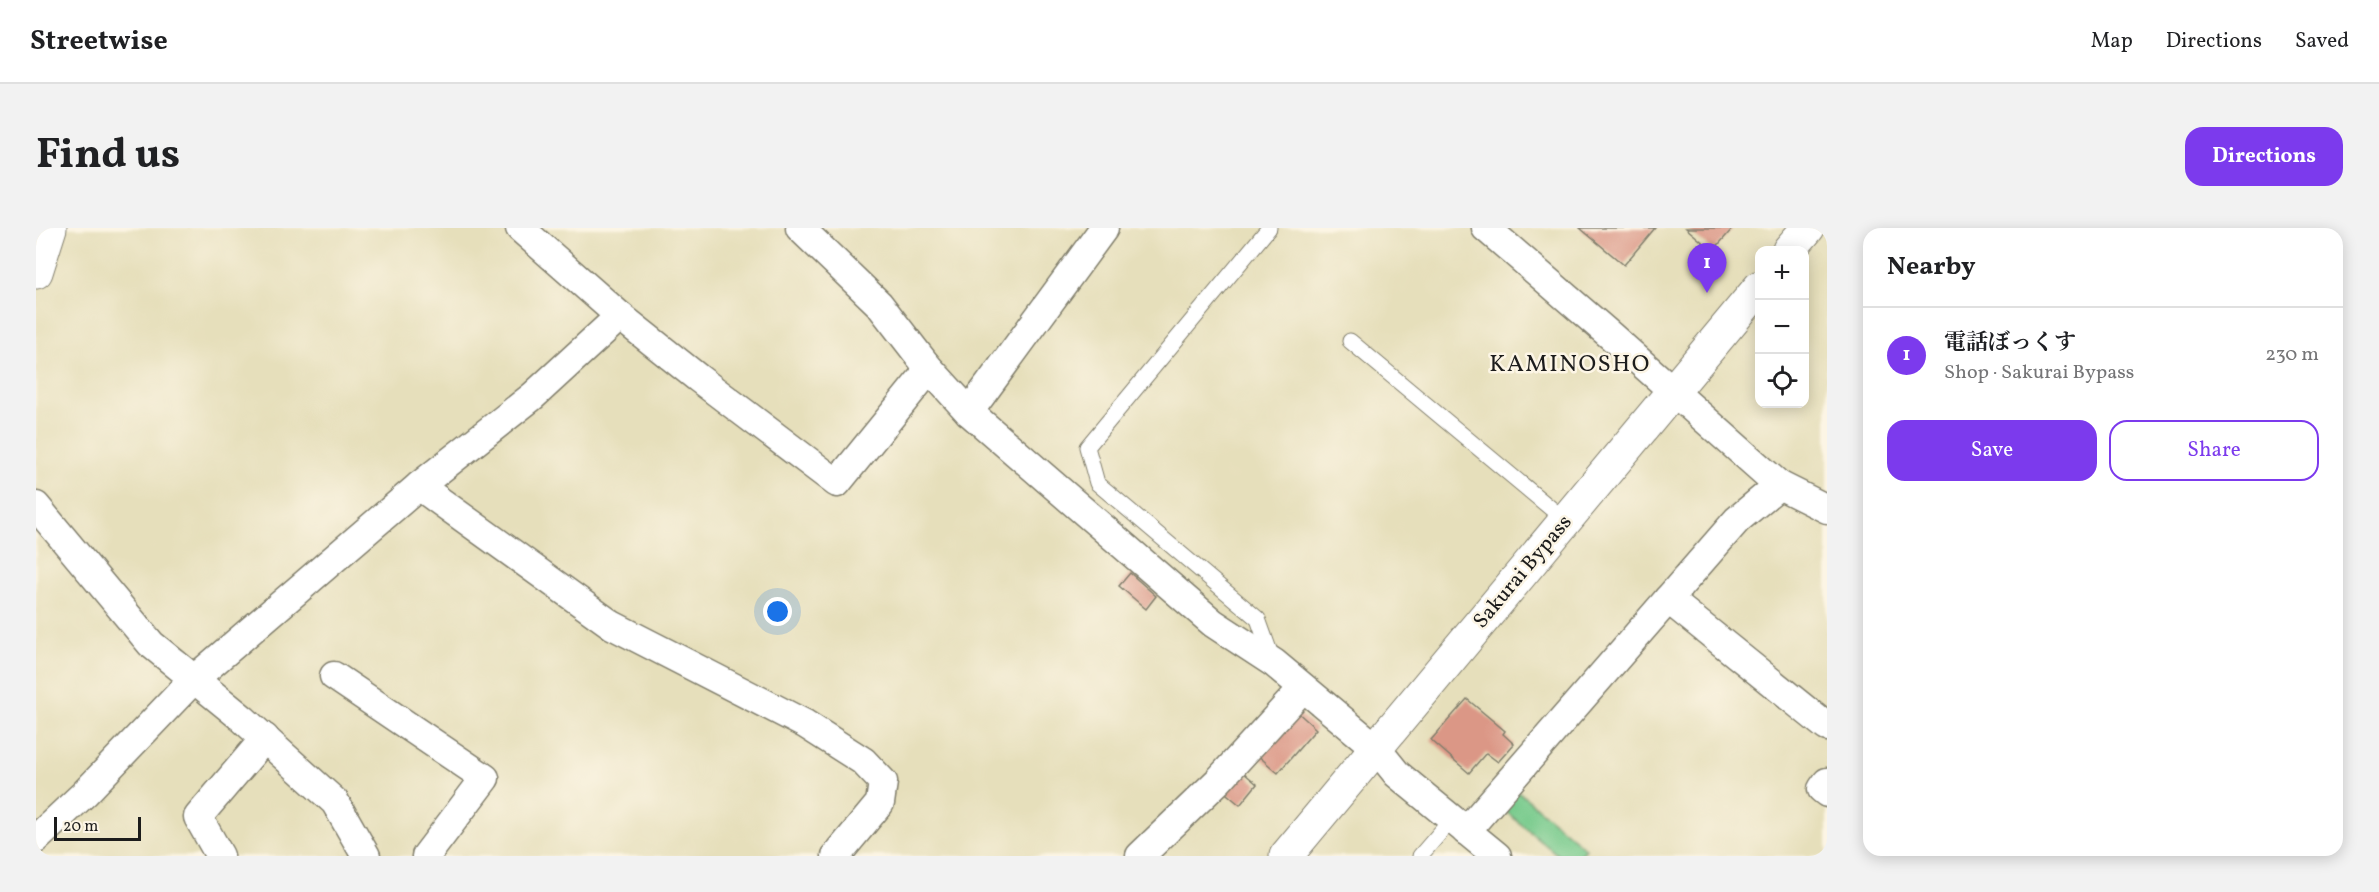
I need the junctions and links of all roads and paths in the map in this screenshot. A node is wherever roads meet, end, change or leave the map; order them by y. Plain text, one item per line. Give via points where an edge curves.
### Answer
1 (50, 228) edge
2 (520, 228) edge
3 (800, 228) edge
4 (1104, 228) edge
5 (1269, 228) edge
6 (1486, 228) edge
7 (1808, 228) edge
8 (1792, 246) edge
9 (36, 272) edge
10 (1755, 293) edge
11 (620, 316) junction
12 (1350, 341) dead end
13 (927, 366) junction
14 (1674, 392) junction
15 (969, 412) junction
16 (1779, 484) junction
17 (419, 486) junction
18 (36, 506) edge
19 (1827, 509) edge
20 (1566, 521) junction
21 (1668, 599) junction
22 (1274, 663) junction
23 (334, 676) dead end
24 (194, 680) junction
25 (1302, 688) junction
26 (1827, 727) edge
27 (265, 738) junction
28 (1376, 748) junction
29 (1827, 782) edge
30 (1827, 793) edge
31 (1459, 825) junction
32 (36, 839) edge
33 (220, 856) edge
34 (366, 856) edge
35 (426, 856) edge
36 (836, 856) edge
37 (1140, 856) edge
38 (1286, 856) edge
39 (1420, 856) edge
40 (1497, 856) edge

1 - 9 main road
2 - 11 street
3 - 13 street via 879,304
4 - 15 street
5 - 22 lane via 1087,447 1097,483 1258,619
6 - 14 street
7 - 8 main road
10 - 14 main road, Sakurai Bypass
11 - 13 street via 837,483 923,377
11 - 17 street via 533,396
12 - 20 lane
13 - 15 street
14 - 16 street
14 - 20 main road, Sakurai Bypass
15 - 22 street via 1213,622
16 - 19 street
16 - 21 street via 1737,520
17 - 24 street
17 - 36 street via 612,625 805,724 863,761 883,782 880,803
18 - 24 street via 151,644
20 - 28 main road, Sakurai Bypass
21 - 26 street
21 - 31 street
22 - 25 street
23 - 35 street via 485,778
24 - 27 street
24 - 32 street
25 - 28 street
25 - 37 street via 1218,781
27 - 33 street via 198,817
27 - 34 street via 335,802
28 - 31 street via 1397,774
28 - 38 main road, Sakurai Bypass
29 - 30 street via 1822,789
31 - 39 lane
31 - 40 street

